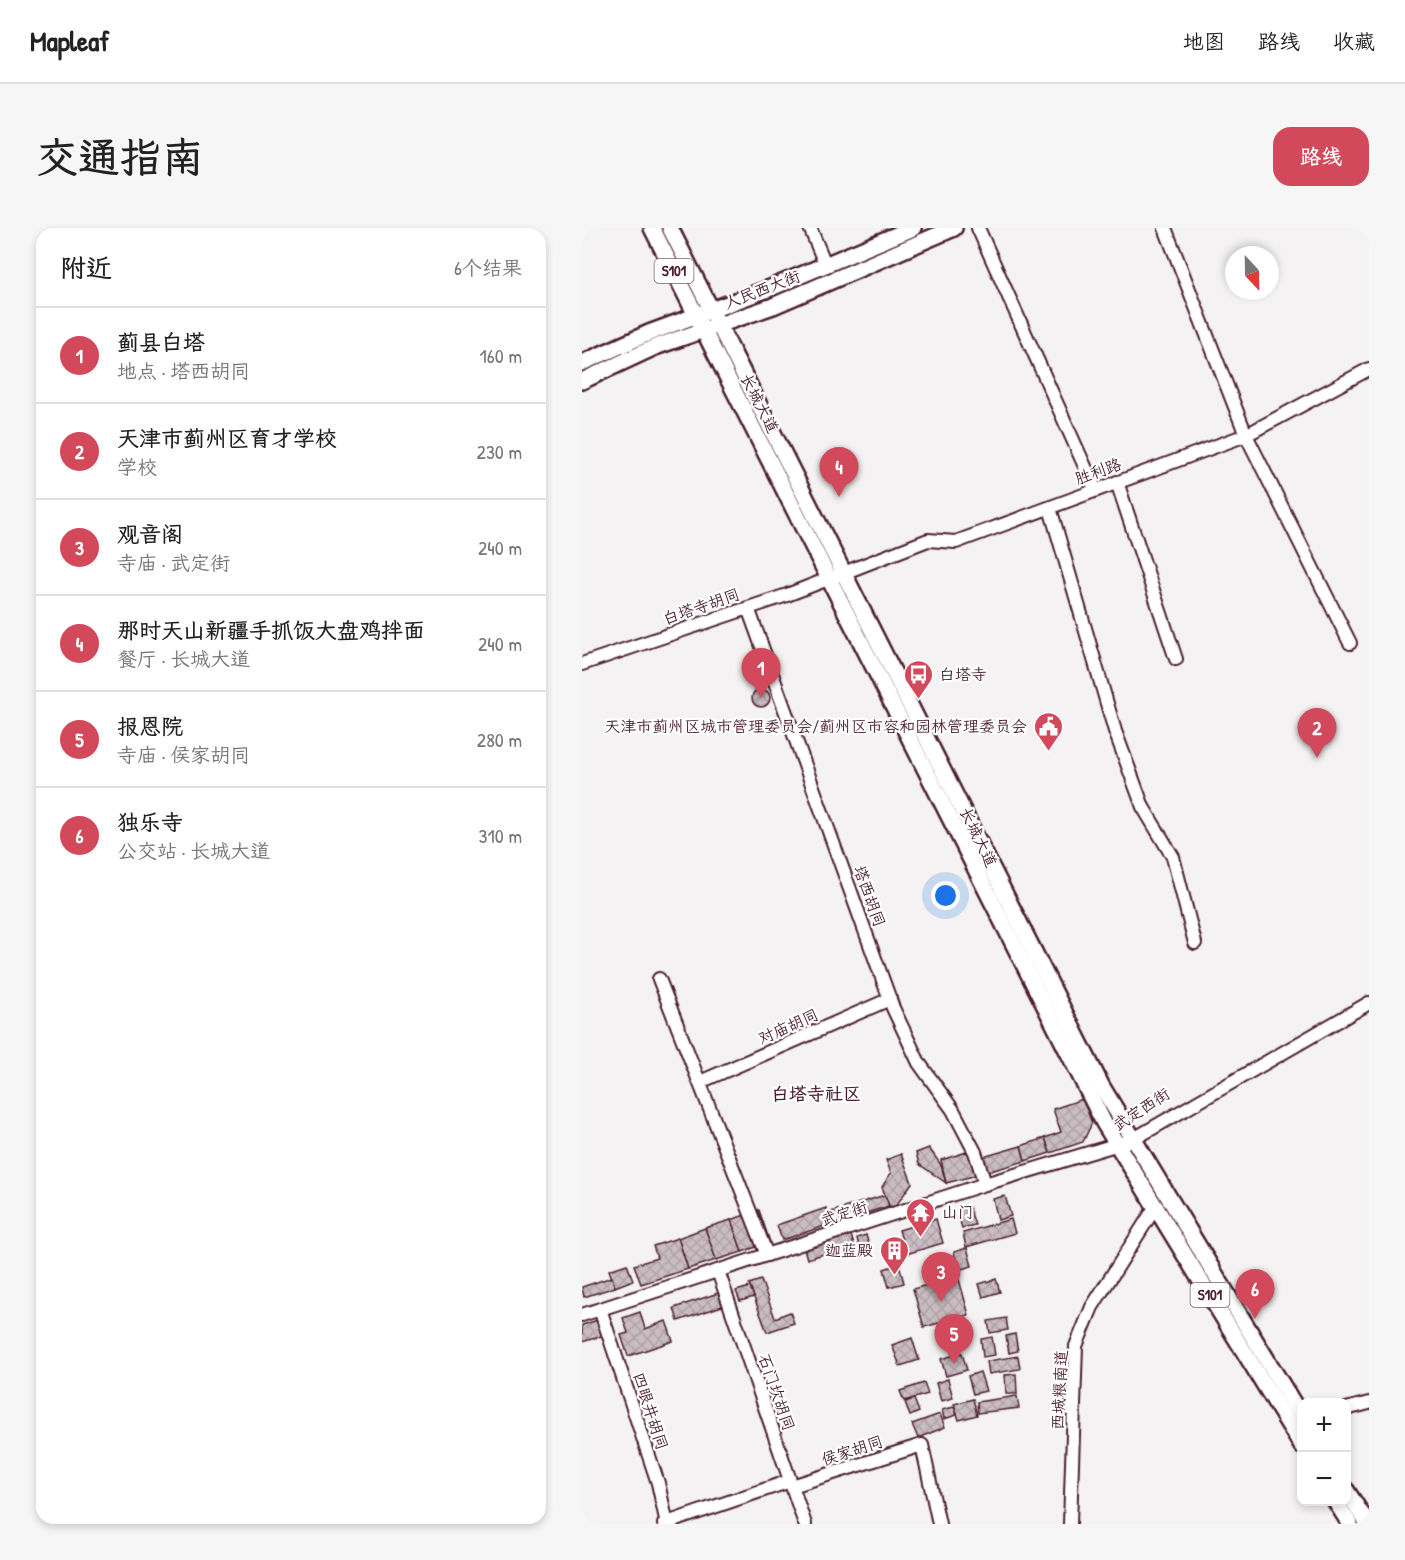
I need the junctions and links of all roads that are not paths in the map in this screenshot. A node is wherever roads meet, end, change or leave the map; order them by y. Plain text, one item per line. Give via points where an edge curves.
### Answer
1 (652, 228) edge
2 (670, 228) edge
3 (810, 228) edge
4 (913, 228) edge
5 (954, 228) edge
6 (978, 228) edge
7 (1165, 228) edge
8 (826, 266) junction
9 (711, 310) junction
10 (694, 315) junction
11 (710, 328) junction
12 (582, 363) edge
13 (1369, 369) edge
14 (582, 381) edge
15 (1246, 435) junction
16 (1117, 482) junction
17 (1095, 489) junction
18 (1050, 508) junction
19 (836, 575) junction
20 (748, 608) junction
21 (1350, 643) dead end
22 (1176, 659) dead end
23 (582, 664) edge
24 (1195, 943) dead end
25 (659, 979) dead end
26 (1369, 994) edge
27 (890, 999) junction
28 (1369, 1003) edge
29 (700, 1082) junction
30 (1130, 1136) junction
31 (1116, 1144) junction
32 (985, 1184) junction
33 (1156, 1206) junction
34 (767, 1255) junction
35 (718, 1271) junction
36 (600, 1309) junction
37 (582, 1315) edge
38 (1369, 1403) edge
39 (1351, 1408) edge
40 (1297, 1421) edge
41 (1297, 1421) edge
42 (791, 1484) junction
43 (1351, 1496) edge
44 (1339, 1506) edge
45 (666, 1524) edge
46 (805, 1524) edge
47 (939, 1524) edge
48 (1070, 1524) edge
49 (1350, 1524) edge
50 (1368, 1524) edge

1 - 10 main road, 长城大道 / S101
2 - 9 main road, 长城大道 / S101
3 - 8 street
4 - 8 main road, 人民西大街
5 - 11 main road, 人民西大街 via 773,306
6 - 17 street
7 - 15 street
8 - 9 main road, 人民西大街
9 - 10 main road, 人民西大街
9 - 11 main road, 长城大道 / S101
10 - 11 main road, 长城大道 / S101
10 - 12 main road, 人民西大街
11 - 14 main road, 人民西大街 via 655,347
11 - 19 main road, 长城大道 / S101
13 - 15 street, 胜利路
15 - 16 street, 胜利路
15 - 21 street
16 - 17 street, 胜利路
16 - 22 street
17 - 18 street, 胜利路
18 - 19 street, 胜利路 via 956,542 928,540
18 - 24 street via 1115,731 1143,807 1173,857
19 - 20 street, 白塔寺胡同
19 - 30 main road, 长城大道 / S101
19 - 31 main road, 长城大道 / S101 via 1059,1038
20 - 23 street, 白塔寺胡同
20 - 27 street, 塔西胡同
25 - 29 street
26 - 30 street, 武定西街
27 - 29 street, 对庙胡同
27 - 32 street, 塔西胡同 via 919,1063 953,1110 975,1152
28 - 30 street, 武定西街
29 - 34 street
30 - 31 street, 武定西街
30 - 40 main road, 长城大道 / S101
31 - 32 street, 武定街
31 - 33 main road, 长城大道 / S101
32 - 34 street, 武定街
33 - 41 main road, 长城大道 / S101
33 - 48 street, 西城粮南道 via 1092,1307 1076,1346
34 - 35 street, 武定街
35 - 36 street, 武定街
35 - 42 street, 石门坎胡同
36 - 37 street, 武定街
36 - 45 street, 四眼井胡同 via 658,1484
38 - 39 street
42 - 45 street, 侯家胡同
42 - 46 street, 石门坎胡同
42 - 47 street, 侯家胡同 via 922,1445
43 - 50 main road
44 - 49 main road

